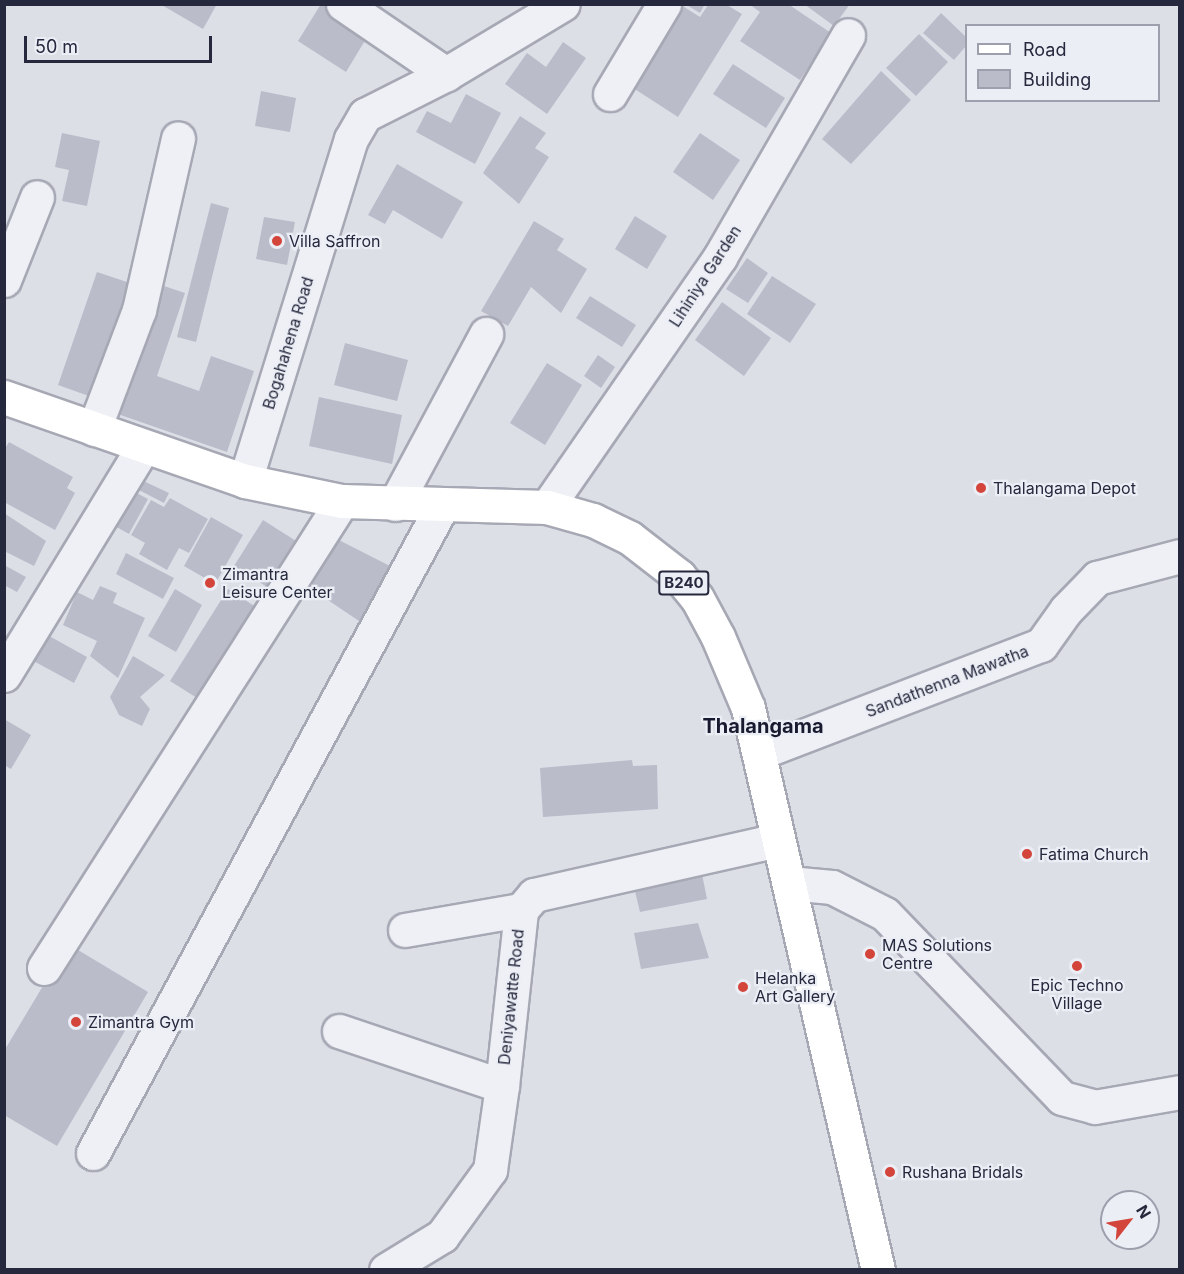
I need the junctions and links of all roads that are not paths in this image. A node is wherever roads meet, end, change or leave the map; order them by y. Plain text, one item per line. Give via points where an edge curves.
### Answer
1 (343, 4) edge
2 (563, 4) edge
3 (664, 4) edge
4 (848, 35) dead end
5 (446, 74) junction
6 (610, 94) dead end
7 (178, 138) dead end
8 (37, 197) dead end
9 (4, 280) edge
10 (486, 334) dead end
11 (4, 397) edge
12 (94, 429) junction
13 (143, 447) junction
14 (245, 481) junction
15 (342, 501) junction
16 (394, 504) junction
17 (442, 506) junction
18 (547, 507) junction
19 (1179, 556) edge
20 (4, 675) edge
21 (759, 753) junction
22 (778, 840) junction
23 (789, 883) junction
24 (520, 910) junction
25 (405, 930) dead end
26 (44, 968) dead end
27 (339, 1031) dead end
28 (502, 1086) junction
29 (1179, 1092) edge
30 (93, 1153) dead end
31 (386, 1269) edge
32 (878, 1269) edge

1 - 5 street
2 - 5 street, Bogahahena Road
3 - 6 street
4 - 18 street, Lihiniya Garden via 720,257
5 - 14 street, Bogahahena Road via 365,115 351,139
7 - 12 street via 139,310
8 - 9 street
10 - 16 street
11 - 12 main road, B240
12 - 13 main road, B240
13 - 14 main road, B240
13 - 20 street
14 - 15 main road, B240
15 - 16 main road, B240
15 - 26 street
16 - 17 main road, B240
17 - 18 main road, B240
17 - 30 street
18 - 21 main road, B240 via 592,520 630,538 679,576 697,598 734,671
19 - 21 street, Sandathenna Mawatha via 1097,578 1066,610 1041,645
21 - 22 main road, B240
22 - 23 main road, B240
22 - 24 street, Deniyawatte Road via 534,895
23 - 29 street via 832,887 885,914 1062,1098 1095,1107
23 - 32 main road, B240
24 - 25 street
24 - 28 street, Deniyawatte Road
27 - 28 street
28 - 31 street, Deniyawatte Road via 490,1170 442,1236

